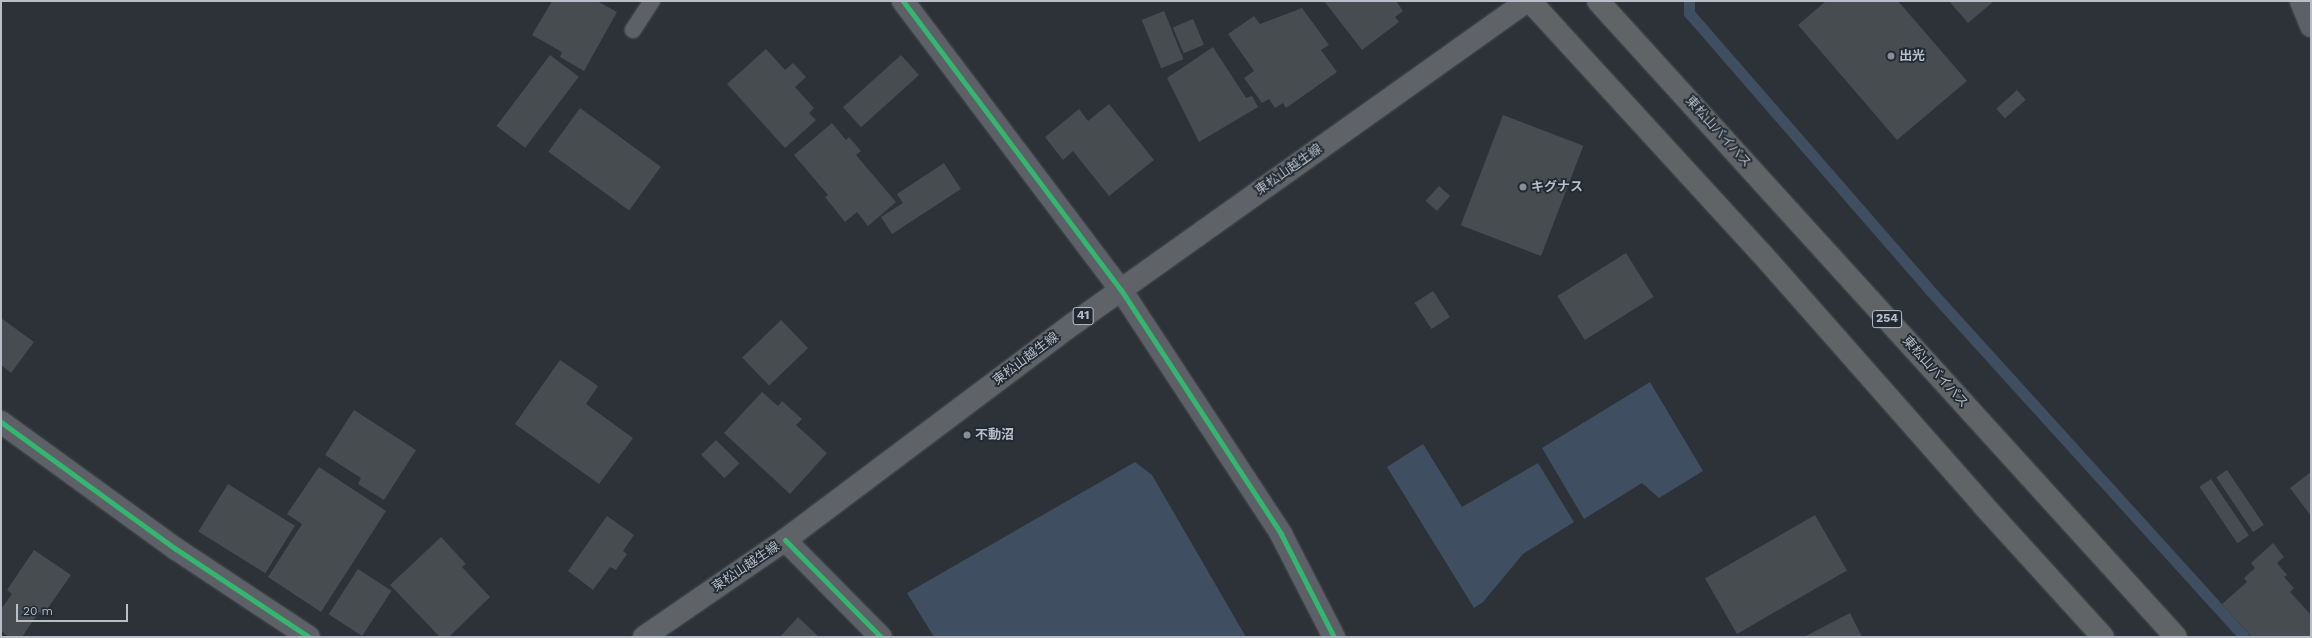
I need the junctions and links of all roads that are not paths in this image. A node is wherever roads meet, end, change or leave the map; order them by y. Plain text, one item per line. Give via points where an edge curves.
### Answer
1 (652, 1) edge
2 (903, 1) edge
3 (1528, 1) edge
4 (1598, 1) edge
5 (2301, 1) edge
6 (2311, 26) edge
7 (633, 30) dead end
8 (1121, 290) junction
9 (1, 422) edge
10 (785, 540) junction
11 (309, 637) edge
12 (644, 637) edge
13 (881, 637) edge
14 (1334, 637) edge
15 (2103, 637) edge
16 (2176, 637) edge

1 - 7 lane
2 - 8 street
3 - 8 main road, 東松山越生線 / 41
3 - 15 highway via 1762,254
4 - 16 highway, 東松山バイパス / 254
5 - 6 street
8 - 10 main road, 東松山越生線 / 41
8 - 14 street via 1281,534
9 - 11 street via 176,549
10 - 12 main road, 東松山越生線 / 41
10 - 13 street

